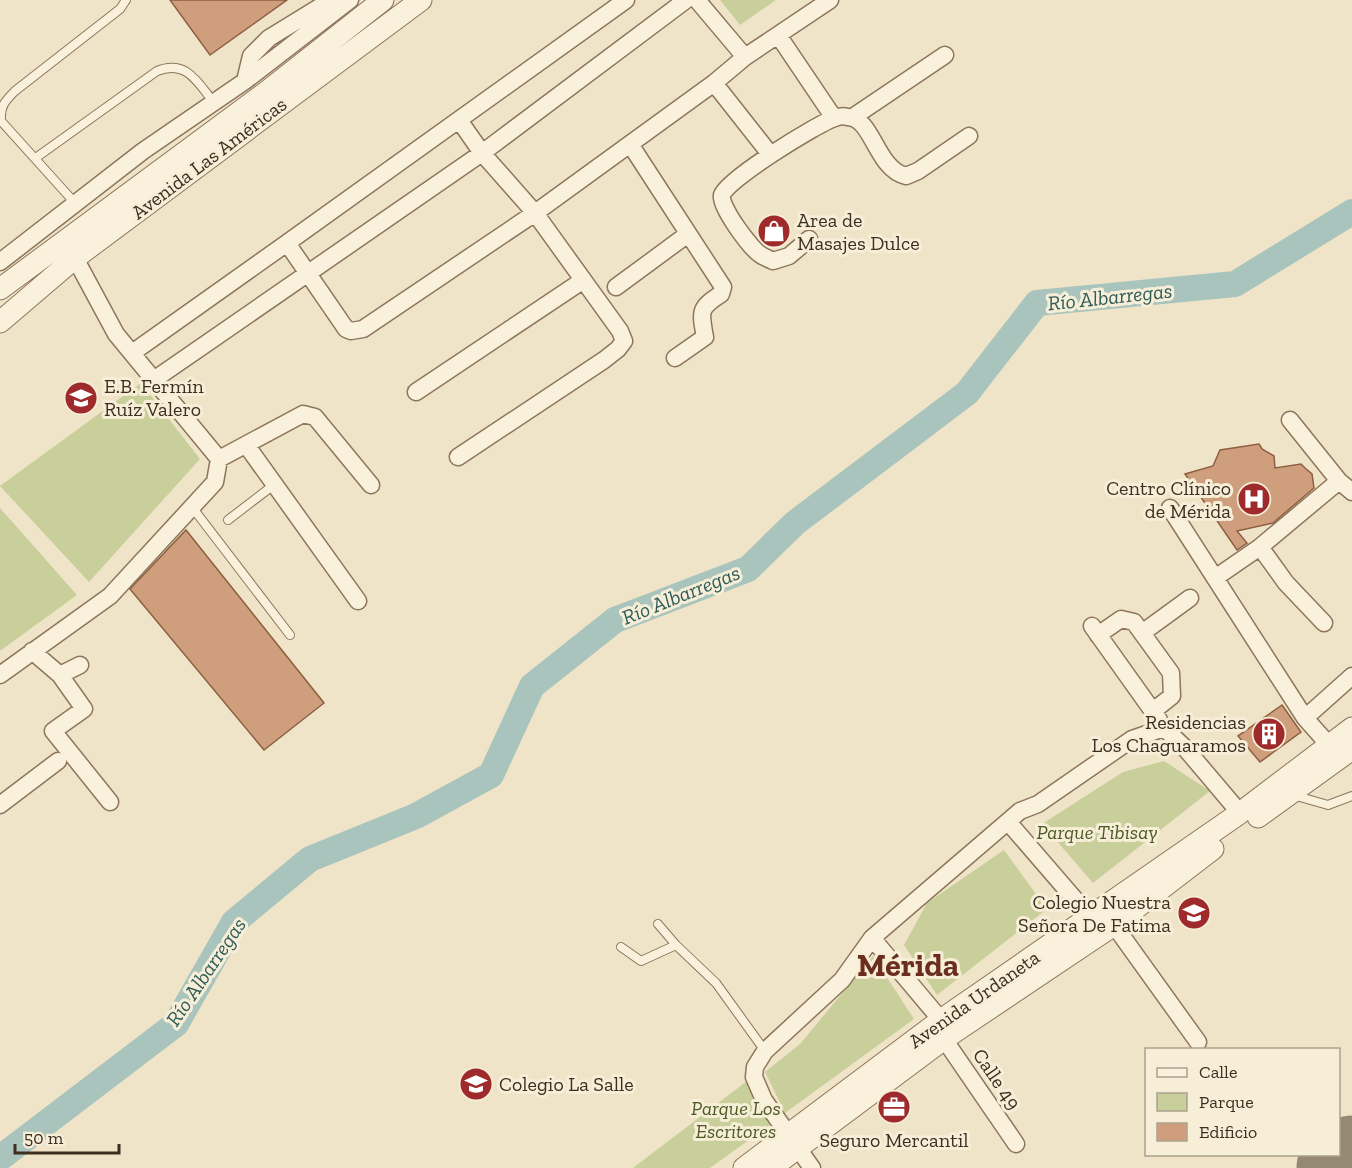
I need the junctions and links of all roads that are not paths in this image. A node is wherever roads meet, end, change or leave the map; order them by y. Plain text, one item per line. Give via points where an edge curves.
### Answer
1 (126, 0) edge
2 (331, 0) edge
3 (350, 0) edge
4 (383, 0) edge
5 (421, 0) edge
6 (626, 0) edge
7 (686, 0) edge
8 (697, 0) edge
9 (830, 0) edge
10 (778, 35) junction
11 (945, 55) dead end
12 (745, 57) junction
13 (244, 81) junction
14 (714, 83) junction
15 (215, 104) junction
16 (853, 117) junction
17 (834, 118) junction
18 (459, 120) junction
19 (969, 136) dead end
20 (630, 144) junction
21 (482, 153) junction
22 (770, 154) junction
23 (37, 157) junction
24 (75, 203) junction
25 (535, 213) junction
26 (48, 226) junction
27 (688, 234) junction
28 (809, 239) dead end
29 (287, 243) junction
30 (75, 258) junction
31 (0, 262) edge
32 (26, 271) junction
33 (308, 273) junction
34 (582, 281) junction
35 (616, 287) dead end
36 (0, 289) edge
37 (0, 322) edge
38 (132, 353) junction
39 (675, 358) dead end
40 (155, 379) junction
41 (416, 392) dead end
42 (1290, 420) dead end
43 (248, 446) junction
44 (458, 457) dead end
45 (219, 459) junction
46 (1339, 481) junction
47 (274, 484) junction
48 (371, 485) dead end
49 (1352, 492) edge
50 (192, 507) junction
51 (1170, 508) dead end
52 (228, 520) dead end
53 (1260, 547) junction
54 (1215, 578) junction
55 (1190, 598) dead end
56 (358, 601) dead end
57 (1324, 623) dead end
58 (1142, 633) junction
59 (290, 635) dead end
60 (32, 651) junction
61 (80, 665) dead end
62 (0, 675) edge
63 (60, 675) junction
64 (1352, 676) edge
65 (1153, 711) junction
66 (1305, 718) junction
67 (1164, 728) junction
68 (1352, 728) edge
69 (1329, 745) junction
70 (1352, 749) edge
71 (58, 761) dead end
72 (1290, 794) junction
73 (1352, 796) edge
74 (110, 802) dead end
75 (0, 805) edge
76 (1240, 813) junction
77 (1010, 823) junction
78 (1091, 918) junction
79 (658, 924) dead end
80 (1114, 925) junction
81 (872, 938) junction
82 (676, 945) junction
83 (621, 947) dead end
84 (943, 1029) junction
85 (1198, 1042) dead end
86 (765, 1051) junction
87 (794, 1141) junction
88 (1016, 1144) dead end
89 (744, 1168) edge
90 (771, 1168) edge
91 (812, 1168) edge

1 - 23 lane via 3,104 1,121
2 - 13 street via 269,38 251,56
3 - 13 street
4 - 32 street, Avenida Las Américas via 266,93
5 - 30 street, Avenida Las Américas
6 - 18 street
7 - 21 street
8 - 12 street
9 - 10 street
10 - 12 street
10 - 17 street
11 - 16 street
12 - 14 street
13 - 15 street
14 - 20 street
14 - 22 street
15 - 23 lane via 185,69 170,66
15 - 24 street via 143,151
16 - 17 street
16 - 19 street via 861,123 890,170 906,176
17 - 22 street
18 - 21 street
18 - 29 street
20 - 25 street
20 - 27 street
21 - 25 street
21 - 33 street
22 - 28 street via 727,187 722,195 723,208 759,254 773,261 789,256
23 - 24 lane
24 - 26 street
25 - 33 street via 357,331 341,324
25 - 34 street
26 - 31 street
26 - 32 street
27 - 35 street
27 - 39 street via 723,291 702,310 705,337
29 - 33 street
29 - 38 street
30 - 37 street, Avenida Las Américas
30 - 38 street via 117,334
32 - 36 street, Avenida Las Américas
33 - 40 street
34 - 41 street
34 - 44 street via 620,331 622,345
38 - 40 street
40 - 45 street
42 - 46 street
43 - 45 street
43 - 47 street
43 - 48 street via 303,414 310,415
45 - 50 street via 215,482
46 - 49 street
46 - 53 street
47 - 52 lane
47 - 56 street
50 - 59 lane
50 - 60 street via 110,596
51 - 54 street
53 - 54 street
53 - 57 street via 1286,583
54 - 66 street
55 - 58 street
58 - 65 street via 1173,681 1172,696
58 - 65 street via 1128,619 1095,631
60 - 62 street
60 - 63 street
61 - 63 street
63 - 74 street via 84,709 53,730
64 - 66 street
65 - 67 street
66 - 69 street
67 - 76 street
67 - 77 street via 1132,739 1038,804 1020,811
68 - 69 street, Avenida Urdaneta
69 - 76 street, Avenida Urdaneta
70 - 72 street, Avenida Urdaneta
71 - 75 street
72 - 73 lane via 1328,805
72 - 80 street, Avenida Urdaneta
76 - 78 street, Avenida Urdaneta
77 - 78 street
77 - 81 street
78 - 84 street, Avenida Urdaneta
79 - 82 lane
80 - 84 street, Avenida Urdaneta
80 - 85 street
81 - 84 street, Calle 49
81 - 86 street via 842,980
82 - 83 lane via 641,960
82 - 86 lane via 716,983
84 - 87 street, Avenida Urdaneta
84 - 88 street, Calle 49
86 - 87 street via 754,1077 776,1120
87 - 89 street, Avenida Urdaneta
87 - 90 street, Avenida Urdaneta
87 - 91 street

